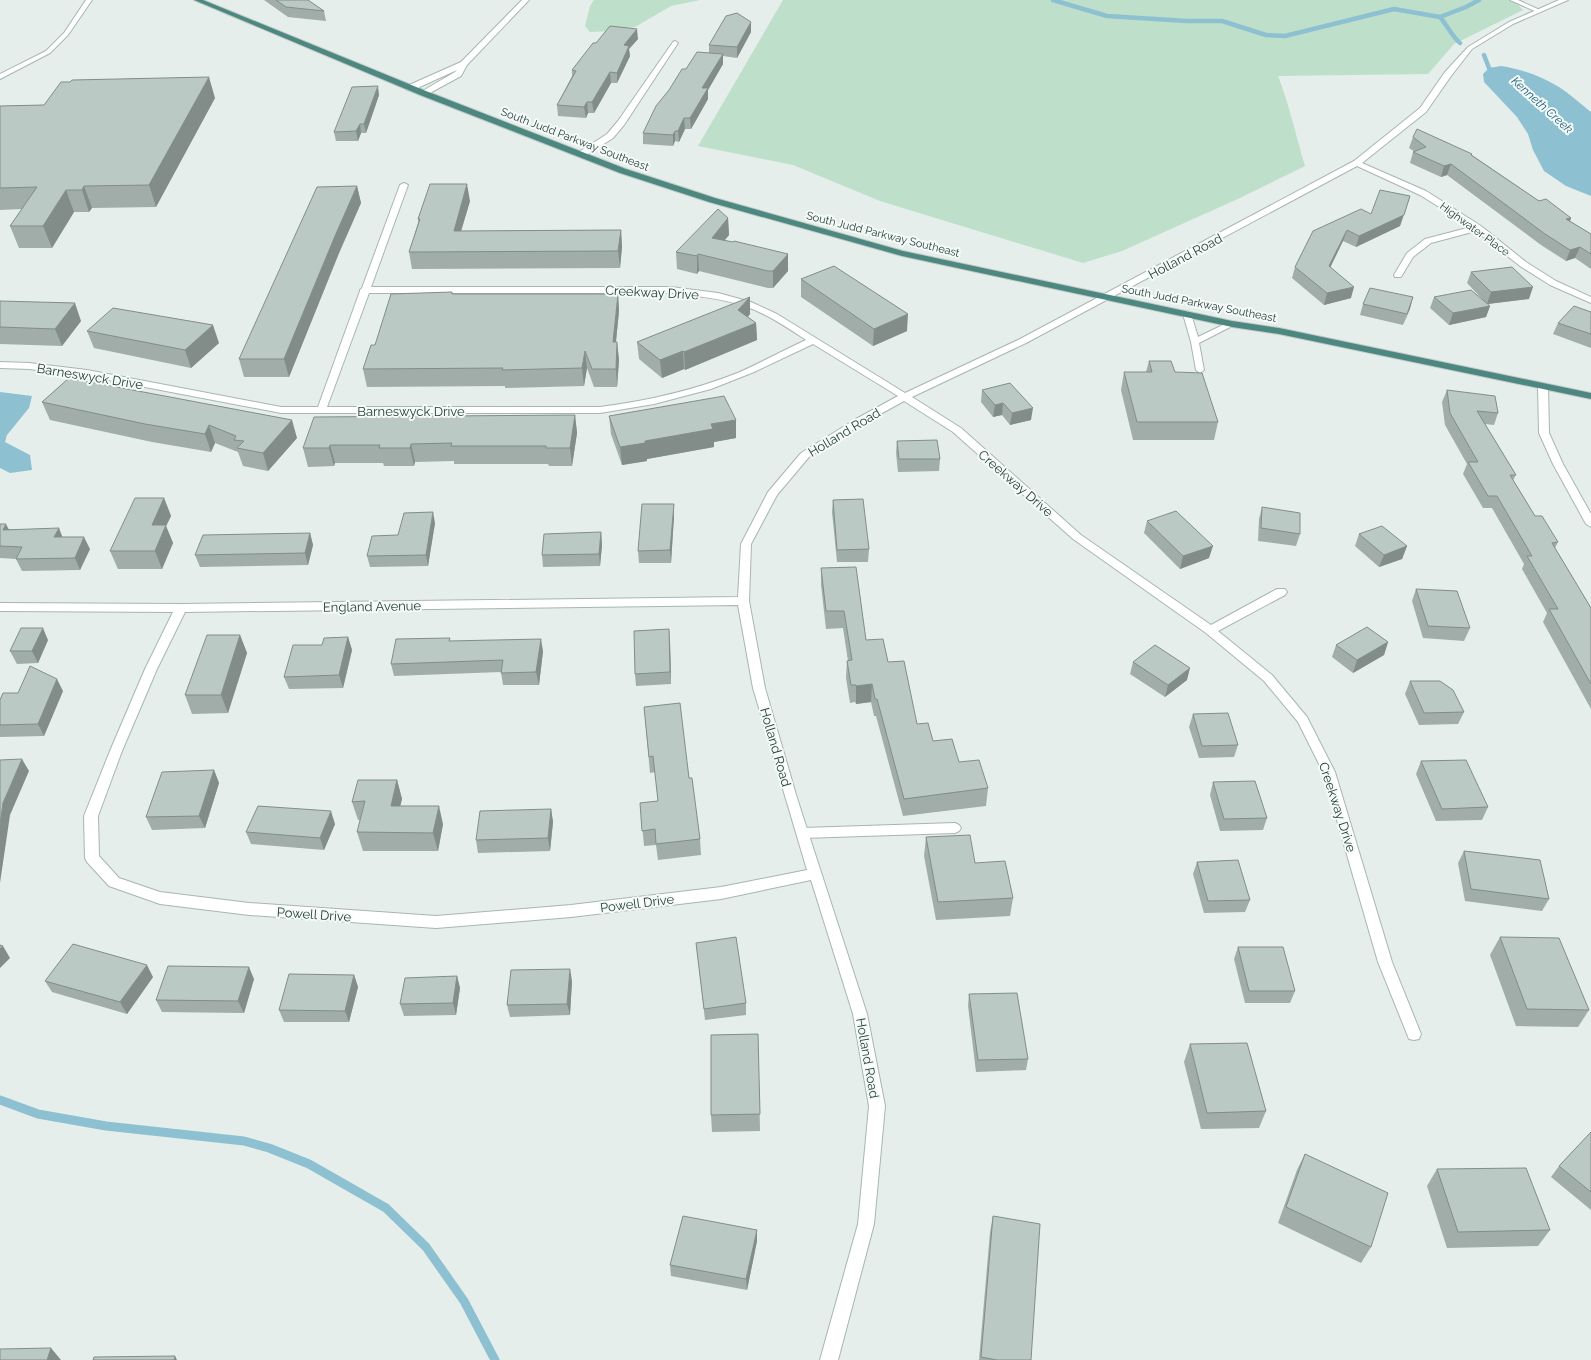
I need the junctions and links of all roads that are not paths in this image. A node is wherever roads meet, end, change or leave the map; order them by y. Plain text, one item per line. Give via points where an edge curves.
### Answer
1 (89, 0) edge
2 (197, 0) edge
3 (526, 0) edge
4 (1513, 0) edge
5 (1565, 0) edge
6 (1539, 11) junction
7 (675, 42) dead end
8 (464, 64) junction
9 (0, 77) edge
10 (410, 88) junction
11 (423, 93) junction
12 (582, 154) junction
13 (1357, 163) junction
14 (404, 184) dead end
15 (1478, 228) junction
16 (1398, 275) dead end
17 (364, 290) junction
18 (1108, 297) junction
19 (1591, 300) edge
20 (1187, 314) junction
21 (1232, 324) junction
22 (813, 340) junction
23 (1195, 342) junction
24 (0, 365) edge
25 (1200, 370) dead end
26 (1543, 386) junction
27 (1591, 396) edge
28 (904, 397) junction
29 (321, 411) junction
30 (1591, 524) edge
31 (1281, 592) dead end
32 (743, 601) junction
33 (0, 607) edge
34 (181, 608) junction
35 (1210, 630) junction
36 (955, 828) dead end
37 (802, 833) junction
38 (816, 874) junction
39 (1414, 1034) dead end
40 (828, 1360) edge

1 - 9 street via 66,34 48,52
2 - 10 highway, South Judd Parkway Southeast
3 - 8 street
4 - 6 lane
5 - 6 street, Holland Road
6 - 13 street, Holland Road via 1511,23 1470,48 1423,110
7 - 12 street via 610,136
8 - 10 street
8 - 11 street via 458,74
10 - 11 highway, South Judd Parkway Southeast
11 - 12 highway, South Judd Parkway Southeast
12 - 18 highway, South Judd Parkway Southeast via 623,171 712,200 902,253
13 - 15 street, Highwater Place via 1423,193
13 - 18 street, Holland Road
14 - 17 street
15 - 16 street via 1428,241 1410,255
15 - 19 street, Highwater Place via 1523,264 1553,283
17 - 22 street, Creekway Drive via 671,290 718,296 748,304 774,316
17 - 29 street
18 - 20 highway, South Judd Parkway Southeast
18 - 28 street, Holland Road via 1023,341
20 - 21 highway, South Judd Parkway Southeast
20 - 23 lane
21 - 23 lane
21 - 26 highway, South Judd Parkway Southeast via 1279,331
22 - 28 street, Creekway Drive
22 - 29 street, Barneswyck Drive via 742,374 690,392 634,406 600,410
23 - 25 lane
24 - 29 street, Barneswyck Drive via 88,373 281,410
26 - 27 highway, South Judd Parkway Southeast
26 - 30 street via 1544,433
28 - 32 street, Holland Road via 805,455 772,494 746,544
28 - 35 street, Creekway Drive via 956,430 1078,537
31 - 35 street
32 - 34 street, England Avenue
32 - 37 street, Holland Road via 759,688
33 - 34 street, England Avenue
34 - 38 street, Powell Drive via 148,676 91,816 92,858 114,882 160,898 242,908 436,922 571,911 720,893
35 - 39 street, Creekway Drive via 1268,678 1303,720 1329,772 1385,962
36 - 37 lane
37 - 38 street, Holland Road
38 - 40 street, Holland Road via 860,1014 877,1106 866,1224

